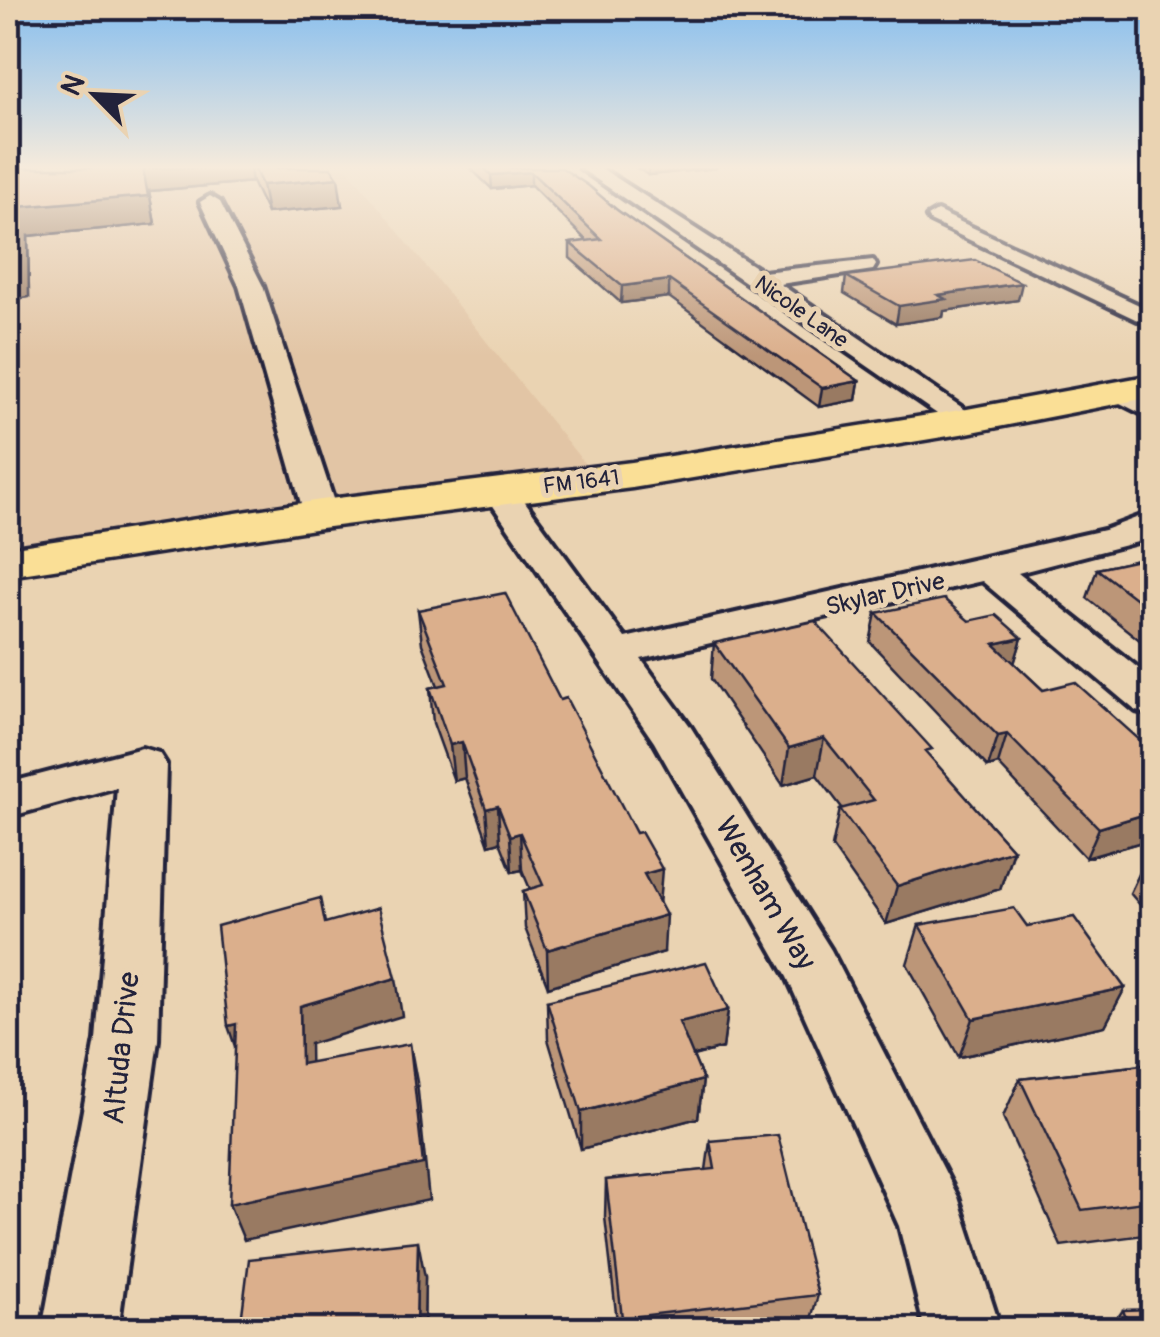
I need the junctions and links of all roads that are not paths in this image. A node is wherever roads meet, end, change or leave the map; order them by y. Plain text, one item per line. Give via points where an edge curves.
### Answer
1 (224, 230) edge
2 (688, 230) edge
3 (965, 230) edge
4 (864, 265) dead end
5 (758, 280) junction
6 (1152, 320) edge
7 (1142, 396) edge
8 (967, 421) junction
9 (500, 492) junction
10 (321, 514) junction
11 (1152, 522) edge
12 (8, 562) edge
13 (990, 570) junction
14 (614, 653) junction
15 (1152, 702) edge
16 (8, 800) edge
17 (80, 1330) edge
18 (962, 1330) edge

1 - 10 street via 251,286
2 - 5 street, Nicole Lane
3 - 6 street
4 - 5 street
5 - 8 street, Nicole Lane
7 - 8 main road, FM 1641 / FM 1641
8 - 9 main road, FM 1641 / FM 1641
9 - 10 main road, FM 1641 / FM 1641
9 - 14 street, Wenham Way
10 - 12 main road, FM 1641 / FM 1641
11 - 13 street, Skylar Drive
13 - 14 street, Skylar Drive
13 - 15 street
14 - 18 street, Wenham Way via 674,737 811,967 934,1222
16 - 17 street, Altuda Drive via 142,764 128,1040

